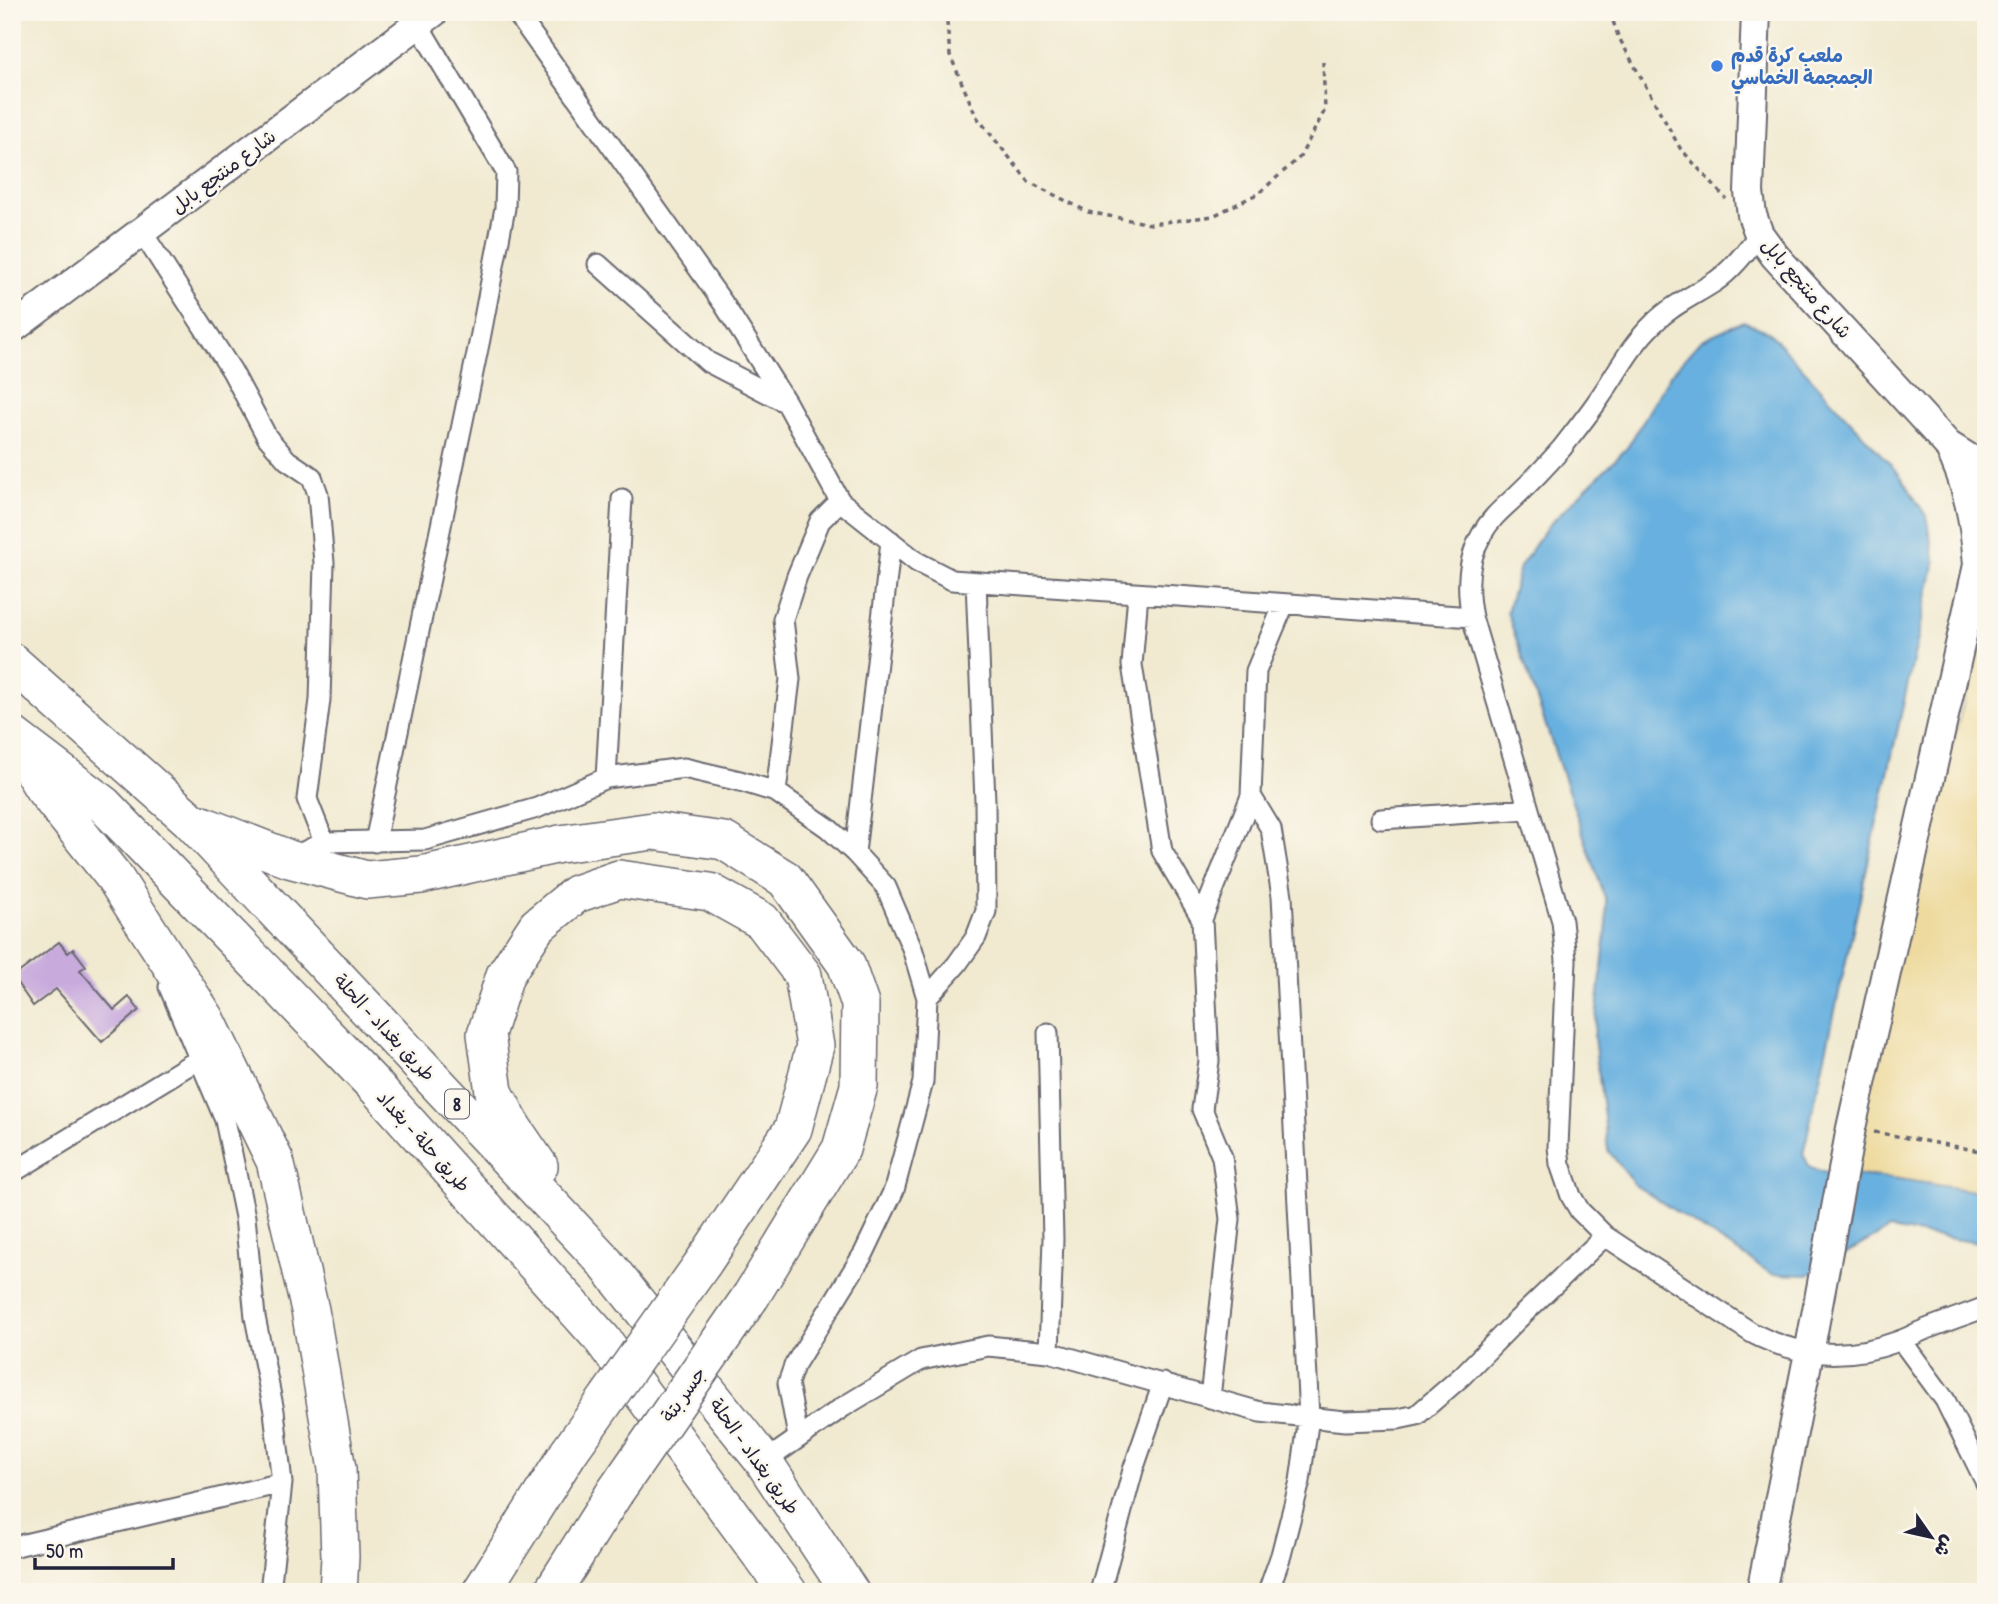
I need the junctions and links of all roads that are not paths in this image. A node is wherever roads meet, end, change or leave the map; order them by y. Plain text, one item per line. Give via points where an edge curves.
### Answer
1 (516, 12) edge
2 (1756, 12) edge
3 (426, 18) edge
4 (142, 232) junction
5 (1759, 234) junction
6 (598, 264) dead end
7 (12, 329) edge
8 (786, 402) junction
9 (1948, 445) junction
10 (1986, 463) edge
11 (622, 499) dead end
12 (840, 501) junction
13 (891, 541) junction
14 (1982, 554) edge
15 (976, 582) junction
16 (1138, 594) junction
17 (1284, 604) junction
18 (1472, 617) junction
19 (12, 662) edge
20 (12, 736) edge
21 (606, 778) junction
22 (776, 792) junction
23 (1251, 796) junction
24 (1528, 809) junction
25 (1381, 819) dead end
26 (190, 820) junction
27 (324, 842) junction
28 (374, 842) junction
29 (855, 853) junction
30 (289, 859) junction
31 (136, 909) junction
32 (1202, 919) junction
33 (927, 998) junction
34 (1048, 1033) dead end
35 (199, 1059) junction
36 (12, 1173) edge
37 (1605, 1236) junction
38 (602, 1259) junction
39 (1986, 1307) edge
40 (1901, 1340) junction
41 (1049, 1352) junction
42 (1809, 1353) junction
43 (1163, 1384) junction
44 (1210, 1398) junction
45 (1309, 1418) junction
46 (798, 1437) junction
47 (764, 1462) junction
48 (282, 1483) junction
49 (1986, 1483) edge
50 (12, 1547) edge
51 (270, 1592) edge
52 (338, 1592) edge
53 (481, 1592) edge
54 (552, 1592) edge
55 (788, 1592) edge
56 (850, 1592) edge
57 (1100, 1592) edge
58 (1268, 1592) edge
59 (1761, 1592) edge

1 - 8 street via 723,303
2 - 5 street, شارع منتجع بابل via 1749,192
3 - 4 street, شارع منتجع بابل
3 - 28 street via 506,172 505,208
4 - 7 street, شارع منتجع بابل
4 - 27 street via 232,371 267,437 287,460 312,477 318,494 324,563 320,700 307,799
5 - 9 street, شارع منتجع بابل
5 - 18 street via 1718,279 1668,311 1641,336 1560,449 1490,521 1470,564
6 - 8 street via 708,362
8 - 12 street
9 - 10 street, شارع منتجع بابل via 1975,462
9 - 14 street via 1958,465
11 - 21 street
12 - 13 street
12 - 22 street via 820,521 783,620 790,678
13 - 15 street via 917,562 952,580
13 - 29 street
14 - 42 street via 1848,1139
15 - 16 street
15 - 33 street via 986,911 976,937
16 - 17 street
16 - 32 street via 1132,665 1162,851
17 - 18 street
17 - 23 street via 1256,671
18 - 24 street
19 - 26 highway, طريق بغداد - الحلة / 8
20 - 31 highway via 43,788
20 - 55 highway, طريق حلة - بغداد via 104,805 385,1097 602,1339
21 - 22 street via 684,768
21 - 28 street via 537,808 425,840
22 - 29 street
23 - 32 street
23 - 45 street via 1271,829 1282,896
24 - 25 street
24 - 37 street via 1565,939 1560,1164 1580,1211
26 - 30 highway, جسر بتة
26 - 38 highway, طريق بغداد - الحلة / 8
27 - 28 street
27 - 30 street
29 - 33 street via 886,887
30 - 54 highway, جسر بتة, bridge via 367,880 421,875 560,844 653,831 724,841 785,879 846,964 860,1004 859,1086 841,1149 751,1296 615,1492
31 - 35 street
31 - 52 highway via 206,1019 275,1161 310,1310 337,1469
32 - 44 street via 1209,1061 1202,1110 1222,1157 1230,1219
33 - 46 street via 923,1082 894,1190 864,1253 788,1383
34 - 41 street via 1053,1239
35 - 36 street
35 - 48 street via 225,1120 245,1217 255,1317 274,1411
37 - 42 street via 1752,1333
37 - 45 street via 1417,1415 1345,1421
38 - 47 highway, طريق بغداد - الحلة / 8
38 - 53 highway, bridge via 513,1128 494,1091 486,1034 505,975 537,926 576,894 619,879 710,892 762,921 803,975 815,1046 793,1129 569,1451
39 - 40 street
40 - 42 street via 1854,1353
40 - 49 street via 1945,1400
41 - 43 street
41 - 46 street via 988,1346 921,1360
42 - 59 street
43 - 44 street
43 - 57 street via 1133,1470
44 - 45 street via 1260,1412
45 - 58 street via 1300,1481
46 - 47 street
47 - 56 highway, طريق بغداد - الحلة / 8
48 - 50 street
48 - 51 street

